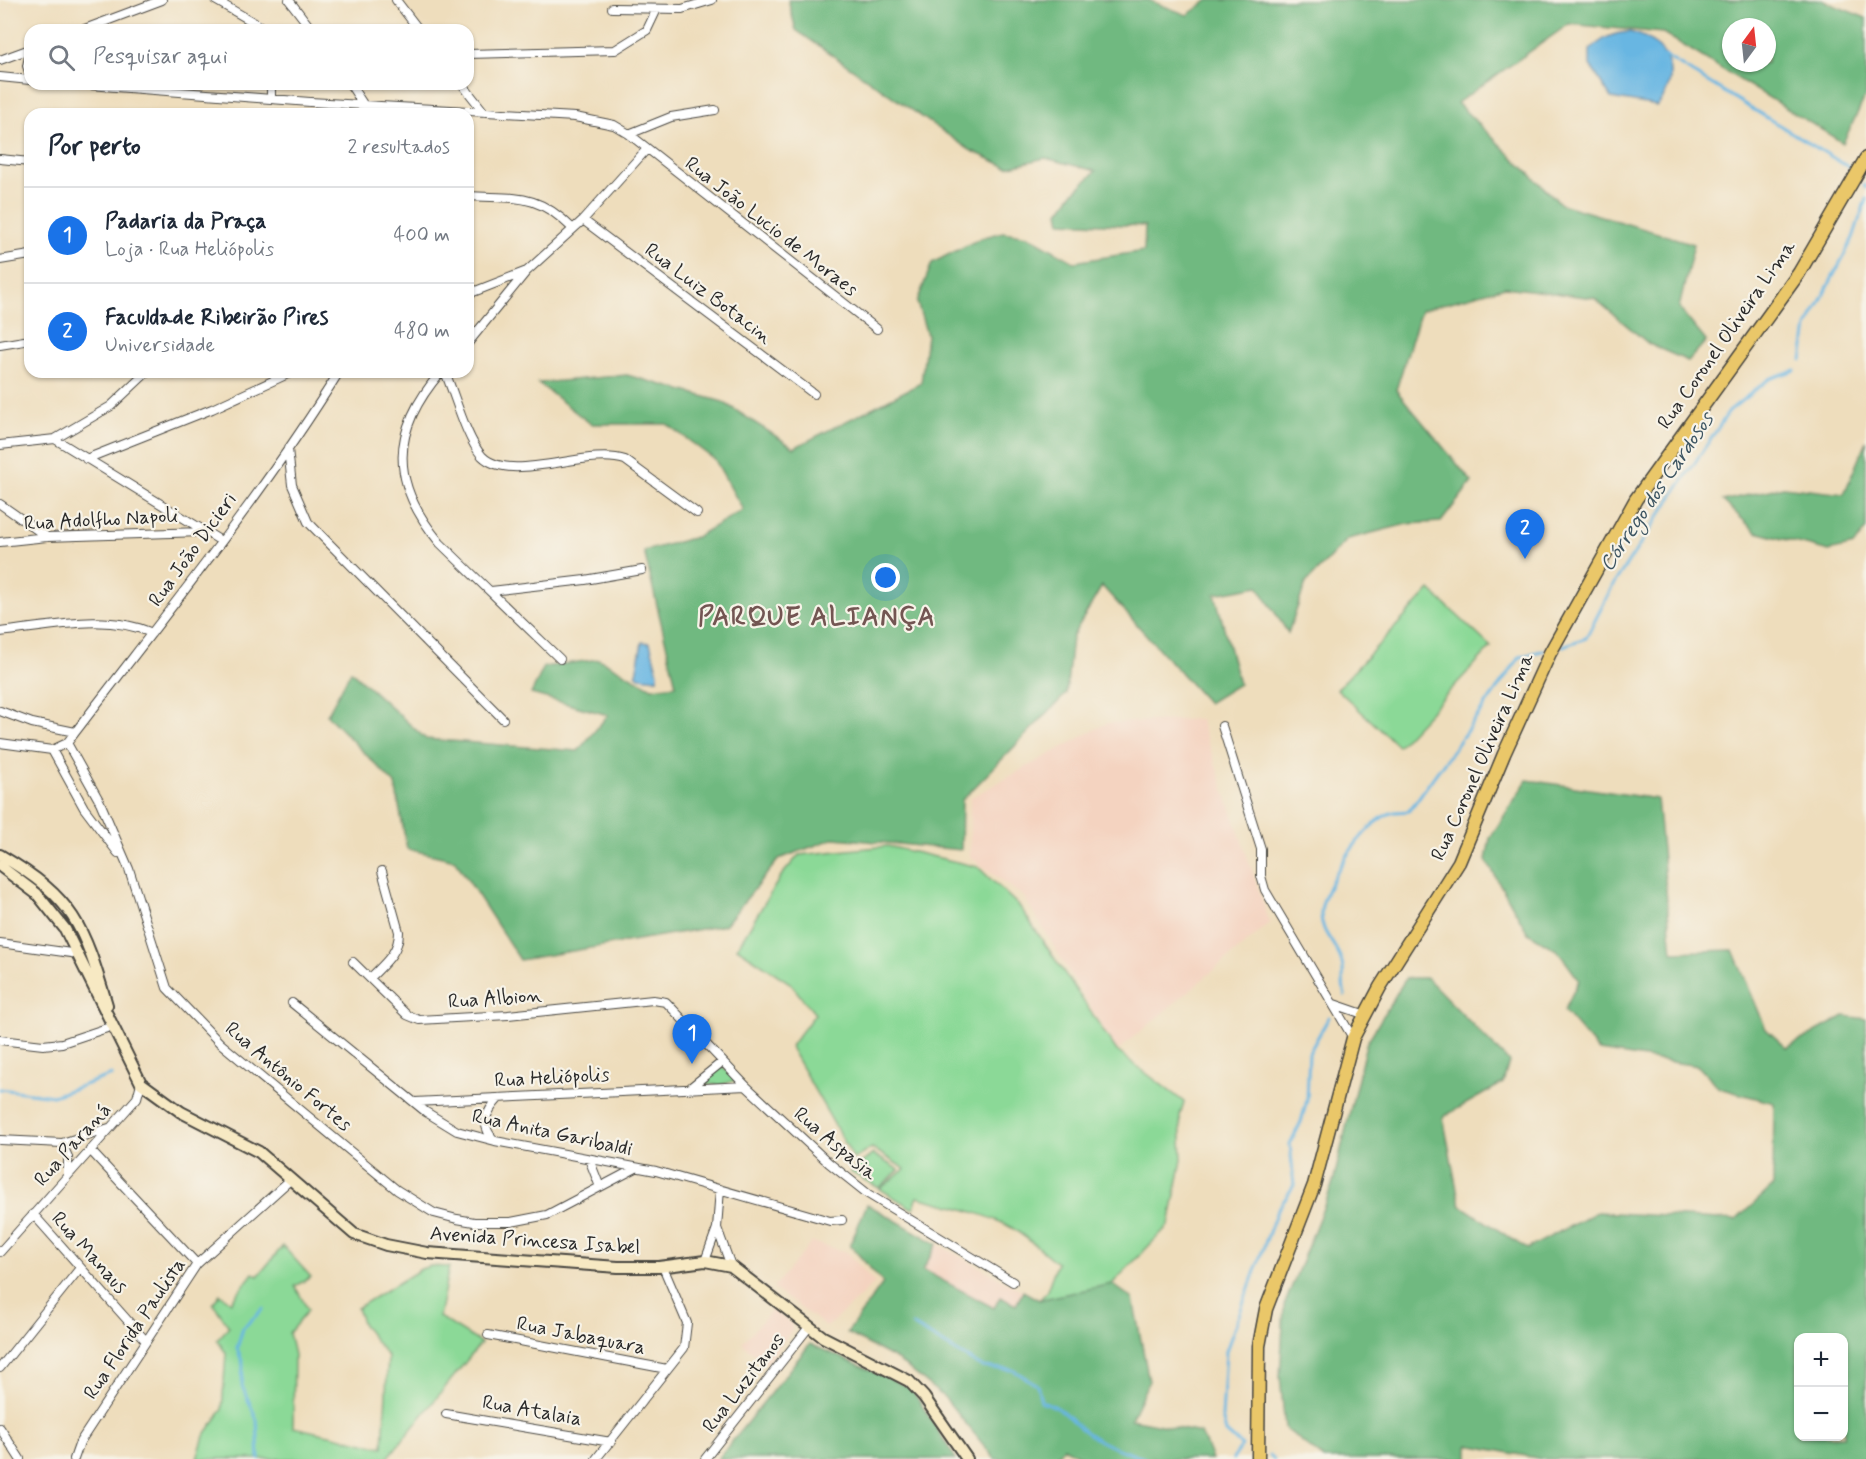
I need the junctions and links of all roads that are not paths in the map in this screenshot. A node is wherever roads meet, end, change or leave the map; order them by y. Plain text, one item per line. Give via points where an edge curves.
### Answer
1 (162, 0) edge
2 (215, 0) edge
3 (289, 0) edge
4 (396, 0) edge
5 (712, 0) edge
6 (612, 8) dead end
7 (656, 11) junction
8 (98, 24) edge
9 (257, 24) edge
10 (307, 24) edge
11 (414, 24) edge
12 (24, 52) edge
13 (474, 54) edge
14 (0, 60) edge
15 (0, 77) edge
16 (24, 79) edge
17 (160, 90) edge
18 (271, 90) edge
19 (354, 90) edge
20 (467, 90) edge
21 (271, 98) junction
22 (363, 104) junction
23 (424, 108) edge
24 (715, 110) dead end
25 (474, 111) edge
26 (484, 112) junction
27 (629, 135) junction
28 (646, 150) junction
29 (1866, 158) edge
30 (0, 159) edge
31 (24, 161) edge
32 (474, 197) edge
33 (583, 220) junction
34 (572, 228) junction
35 (24, 256) edge
36 (0, 260) edge
37 (527, 271) junction
38 (474, 292) edge
39 (877, 329) dead end
40 (474, 336) edge
41 (24, 341) edge
42 (0, 345) edge
43 (141, 378) edge
44 (279, 378) edge
45 (335, 378) edge
46 (436, 378) edge
47 (448, 378) edge
48 (814, 394) dead end
49 (55, 439) junction
50 (0, 445) edge
51 (288, 449) junction
52 (86, 459) junction
53 (0, 504) edge
54 (697, 513) dead end
55 (203, 532) junction
56 (47, 537) junction
57 (220, 541) junction
58 (0, 542) edge
59 (642, 570) dead end
60 (491, 591) junction
61 (0, 632) edge
62 (152, 633) junction
63 (561, 659) dead end
64 (0, 711) edge
65 (503, 719) dead end
66 (1222, 726) dead end
67 (75, 732) junction
68 (0, 743) edge
69 (67, 744) junction
70 (52, 750) junction
71 (0, 855) edge
72 (123, 859) junction
73 (0, 866) edge
74 (382, 871) dead end
75 (0, 943) edge
76 (78, 954) junction
77 (352, 962) dead end
78 (370, 978) junction
79 (662, 1001) joint
80 (292, 1003) dead end
81 (1338, 1006) junction
82 (1366, 1015) junction
83 (113, 1026) junction
84 (1353, 1038) junction
85 (0, 1040) edge
86 (722, 1062) junction
87 (141, 1083) junction
88 (746, 1086) junction
89 (691, 1087) junction
90 (499, 1098) junction
91 (415, 1102) junction
92 (111, 1127) junction
93 (0, 1140) edge
94 (495, 1141) junction
95 (62, 1143) junction
96 (90, 1150) junction
97 (589, 1158) junction
98 (636, 1167) junction
99 (68, 1175) junction
100 (290, 1180) junction
101 (600, 1187) junction
102 (720, 1190) junction
103 (33, 1214) junction
104 (842, 1220) dead end
105 (717, 1228) junction
106 (0, 1252) edge
107 (705, 1261) junction
108 (197, 1264) junction
109 (731, 1266) junction
110 (663, 1267) junction
111 (80, 1268) junction
112 (1013, 1282) dead end
113 (809, 1327) junction
114 (488, 1335) dead end
115 (144, 1340) junction
116 (0, 1368) edge
117 (667, 1369) junction
118 (447, 1413) dead end
119 (0, 1428) edge
120 (611, 1442) junction
121 (20, 1459) edge
122 (74, 1459) edge
123 (596, 1459) edge
124 (705, 1459) edge
125 (967, 1459) edge
126 (1258, 1459) edge

1 - 8 street
2 - 9 street
3 - 10 street
4 - 11 street
5 - 7 street via 682,9
6 - 7 street
7 - 13 street via 647,30 615,50
12 - 14 street
15 - 16 street
17 - 21 street, Rua João Lucio de Moraes
18 - 21 street
19 - 22 street
20 - 26 street
21 - 22 street, Rua João Lucio de Moraes
22 - 23 street, Rua João Lucio de Moraes
24 - 27 street via 671,117
25 - 26 street, Rua João Lucio de Moraes
26 - 27 street, Rua João Lucio de Moraes via 587,118 614,125
27 - 28 street, Rua João Lucio de Moraes
28 - 33 street
28 - 39 street, Rua João Lucio de Moraes
29 - 82 main road, Rua Coronel Oliveira Lima via 1799,273 1636,499 1550,653 1459,862
30 - 31 street
32 - 34 street via 541,203
33 - 34 street
33 - 48 street, Rua Luiz Botacin
34 - 37 street
35 - 36 street
37 - 38 street
37 - 40 street
41 - 42 street
43 - 49 street via 111,406
44 - 52 street
45 - 51 street, Rua João Dicieri
46 - 60 street via 424,391 405,429 403,472 423,523
47 - 54 street via 474,443 489,461 512,466 616,457 626,460
49 - 50 street
49 - 52 street
51 - 57 street, Rua João Dicieri
51 - 65 street via 292,485 308,522
52 - 55 street
53 - 56 street
55 - 56 street, Rua Adolfho Napoli
55 - 57 street
56 - 58 street, Rua Adolfho Napoli
57 - 62 street, Rua João Dicieri
59 - 60 street
60 - 63 street
61 - 62 street via 101,622
62 - 67 street, Rua João Dicieri
64 - 67 street
66 - 81 street via 1261,849 1262,883
67 - 69 street, Rua João Dicieri
68 - 70 street
69 - 70 street
69 - 72 street, Rua Antônio Fortes via 100,802
70 - 72 street via 84,808
71 - 83 main road, Avenida Princesa Isabel via 41,882 75,917 88,944
72 - 101 street, Rua Antônio Fortes via 140,898 161,975 176,999 220,1043 414,1202 457,1219 510,1222 547,1215
73 - 76 main road, Avenida Princesa Isabel via 37,894 53,912
74 - 78 street via 399,942 391,957
75 - 76 street
76 - 83 main road, Avenida Princesa Isabel
77 - 78 street, Rua Albion
78 - 79 street, Rua Albion via 407,1015 420,1020
79 - 86 street, Rua Aspasia
80 - 91 street, Rua Anita Garibaldi
81 - 82 street
81 - 84 street
82 - 84 main road, Rua Coronel Oliveira Lima
83 - 85 street via 62,1043
83 - 87 main road, Avenida Princesa Isabel
84 - 126 main road, Rua Coronel Oliveira Lima via 1314,1185 1266,1309 1259,1346
86 - 88 street, Rua Aspasia
86 - 89 street
87 - 92 street, Rua Paraná via 137,1098
87 - 100 main road, Avenida Princesa Isabel via 181,1112 259,1152
88 - 89 street, Rua Heliópolis
88 - 112 street, Rua Aspasia via 868,1194
89 - 90 street, Rua Heliópolis
90 - 91 street, Rua Heliópolis
90 - 94 street via 484,1121
91 - 94 street, Rua Anita Garibaldi via 457,1131
92 - 95 street
92 - 96 street, Rua Paraná
93 - 95 street
94 - 97 street, Rua Anita Garibaldi
95 - 99 street via 68,1157
96 - 99 street, Rua Paraná
96 - 108 street
97 - 98 street, Rua Anita Garibaldi
97 - 101 street
98 - 101 street, Rua Antônio Fortes
98 - 102 street, Rua Anita Garibaldi
99 - 103 street, Rua Paraná
100 - 108 street, Rua Florida Paulista
100 - 110 main road, Avenida Princesa Isabel via 354,1234 386,1245 428,1253 537,1259 559,1264
102 - 104 street, Rua Anita Garibaldi via 830,1221
102 - 105 street
103 - 106 street, Rua Paraná
103 - 111 street, Rua Manaus
105 - 107 street
105 - 109 street
107 - 109 main road, Avenida Princesa Isabel
107 - 110 main road, Avenida Princesa Isabel
108 - 115 street, Rua Florida Paulista
109 - 113 main road, Avenida Princesa Isabel
110 - 117 street via 687,1323 684,1348
111 - 115 street, Rua Manaus
111 - 116 street
113 - 124 street, Rua Luzitanos
113 - 125 main road, Avenida Princesa Isabel via 909,1381
114 - 117 street, Rua Jabaquara
115 - 122 street, Rua Florida Paulista via 80,1442
117 - 120 street
118 - 120 street, Rua Atalaia
119 - 121 street
120 - 123 street

